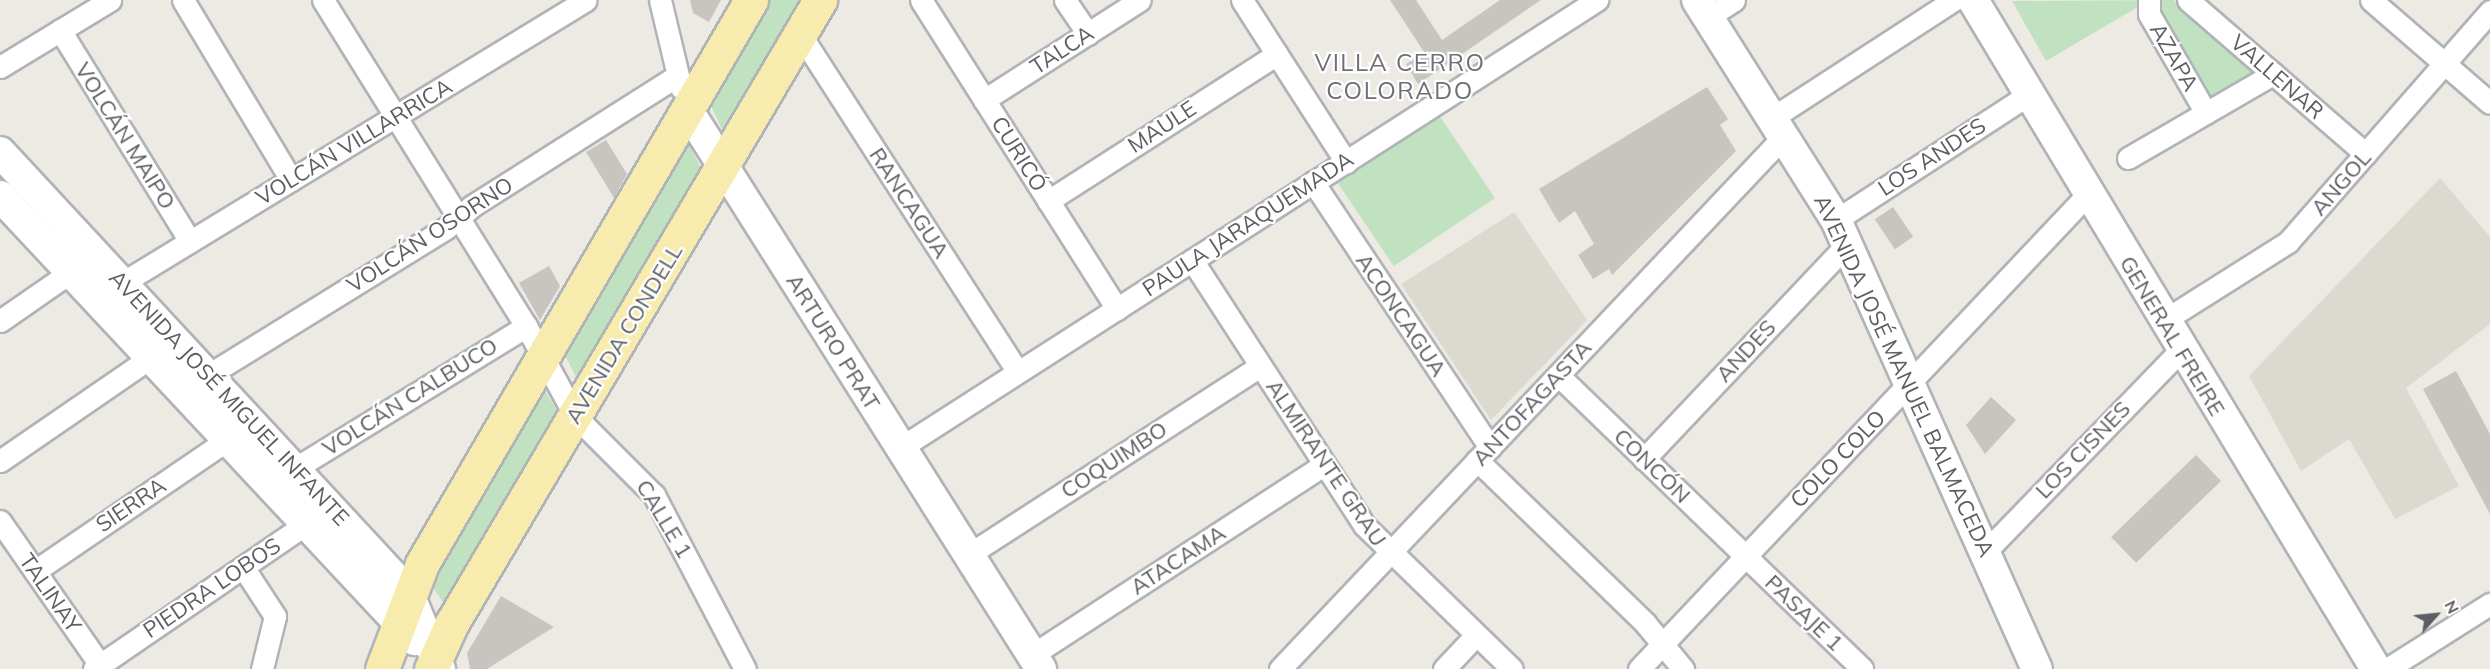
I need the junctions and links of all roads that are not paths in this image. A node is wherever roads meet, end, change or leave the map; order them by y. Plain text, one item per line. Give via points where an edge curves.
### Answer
1 (110, 0) edge
2 (183, 0) edge
3 (586, 0) edge
4 (660, 0) edge
5 (751, 0) edge
6 (820, 0) edge
7 (921, 0) edge
8 (1065, 0) edge
9 (1140, 0) edge
10 (1242, 0) edge
11 (1597, 0) edge
12 (1734, 0) edge
13 (1954, 0) edge
14 (1973, 0) edge
15 (2148, 0) edge
16 (2187, 0) edge
17 (2371, 0) edge
18 (330, 2) edge
19 (1702, 9) edge
20 (2490, 11) edge
21 (60, 30) junction
22 (800, 34) junction
23 (1088, 34) junction
24 (1277, 54) junction
25 (2444, 64) junction
26 (0, 67) edge
27 (2273, 74) junction
28 (677, 76) junction
29 (2028, 95) junction
30 (984, 100) junction
31 (2490, 103) edge
32 (687, 109) junction
33 (2206, 113) junction
34 (396, 116) junction
35 (1778, 127) junction
36 (0, 152) edge
37 (2366, 154) junction
38 (2128, 158) dead end
39 (1346, 162) junction
40 (722, 169) junction
41 (291, 180) junction
42 (1313, 182) junction
43 (2086, 195) junction
44 (0, 196) edge
45 (1048, 201) junction
46 (459, 217) junction
47 (1841, 232) junction
48 (190, 241) junction
49 (96, 255) junction
50 (1192, 260) junction
51 (71, 272) junction
52 (122, 283) junction
53 (1117, 309) junction
54 (0, 321) edge
55 (2163, 321) junction
56 (526, 326) junction
57 (2181, 350) junction
58 (544, 355) junction
59 (150, 358) junction
60 (1260, 366) junction
61 (1018, 372) junction
62 (1558, 375) junction
63 (207, 376) junction
64 (1912, 382) junction
65 (182, 391) junction
66 (575, 416) junction
67 (227, 440) junction
68 (900, 448) junction
69 (1483, 454) junction
70 (1644, 459) junction
71 (0, 461) edge
72 (1324, 465) junction
73 (294, 469) junction
74 (330, 507) junction
75 (0, 521) edge
76 (305, 524) junction
77 (1986, 551) junction
78 (1389, 554) junction
79 (968, 555) junction
80 (1746, 556) junction
81 (243, 567) junction
82 (35, 571) junction
83 (408, 592) junction
84 (2490, 604) edge
85 (397, 623) junction
86 (1476, 635) junction
87 (1662, 645) junction
88 (1036, 662) edge
89 (435, 666) edge
90 (97, 667) edge
91 (262, 669) edge
92 (382, 669) edge
93 (745, 669) edge
94 (1280, 669) edge
95 (1444, 669) edge
96 (1512, 669) edge
97 (1639, 669) edge
98 (1683, 669) edge
99 (1862, 669) edge
100 (2037, 669) edge
101 (2376, 669) edge
102 (2387, 669) edge

1 - 21 street
2 - 41 street
3 - 34 street, VOLCÁN VILLARRICA
4 - 28 street, ARTURO PRAT
5 - 32 main road
6 - 22 main road, AVENIDA CONDELL
7 - 30 street, CURICÓ
8 - 23 street
9 - 23 street, TALCA
10 - 24 street
11 - 39 street, PAULA JARAQUEMADA
12 - 19 street
13 - 35 street, ANTOFAGASTA
14 - 29 main road, GENERAL FREIRE
15 - 33 street, AZAPA via 2150,14
16 - 27 street, VALLENAR
17 - 25 street
18 - 34 street, CALLE 1
19 - 35 main road, AVENIDA JOSÉ MANUEL BALMACEDA
20 - 25 street, ANGOL
21 - 26 street
21 - 48 street, VOLCÁN MAIPO
22 - 40 main road, AVENIDA CONDELL
22 - 61 street, RANCAGUA
23 - 30 street, TALCA
24 - 39 street
24 - 45 street, MAULE
25 - 31 street
25 - 37 street, ANGOL
27 - 33 street, AZAPA
27 - 37 street, VALLENAR
28 - 32 street, ARTURO PRAT
28 - 46 street, VOLCÁN OSORNO
29 - 43 main road, GENERAL FREIRE
29 - 47 street, LOS ANDES
30 - 45 street, CURICÓ
32 - 40 main road, ARTURO PRAT
32 - 58 main road
33 - 38 street, AZAPA
34 - 41 street, VOLCÁN VILLARRICA
34 - 46 street, CALLE 1
35 - 47 main road, AVENIDA JOSÉ MANUEL BALMACEDA
35 - 62 street, ANTOFAGASTA
36 - 49 main road, AVENIDA JOSÉ MIGUEL INFANTE
37 - 55 street, ANGOL via 2274,254
39 - 42 street, PAULA JARAQUEMADA
40 - 66 main road, AVENIDA CONDELL
40 - 68 main road, ARTURO PRAT
41 - 48 street, VOLCÁN VILLARRICA
42 - 50 street, PAULA JARAQUEMADA
42 - 69 street, ACONCAGUA
43 - 55 main road, GENERAL FREIRE
43 - 64 street, COLO COLO
44 - 51 main road, AVENIDA JOSÉ MIGUEL INFANTE
45 - 53 street, CURICÓ
46 - 56 street, CALLE 1
46 - 63 street, VOLCÁN OSORNO
47 - 64 main road, AVENIDA JOSÉ MANUEL BALMACEDA
47 - 70 street, ANDES
48 - 52 street, VOLCÁN VILLARRICA
49 - 51 street
49 - 52 main road, AVENIDA JOSÉ MIGUEL INFANTE
50 - 53 street, PAULA JARAQUEMADA
50 - 60 street, ALMIRANTE GRAU
51 - 54 street
51 - 59 main road, AVENIDA JOSÉ MIGUEL INFANTE
52 - 63 main road, AVENIDA JOSÉ MIGUEL INFANTE
53 - 61 street, PAULA JARAQUEMADA
55 - 57 main road, GENERAL FREIRE
56 - 58 street, CALLE 1
56 - 73 street, VOLCÁN CALBUCO
57 - 77 street, LOS CISNES
57 - 101 main road, GENERAL FREIRE
58 - 66 street, CALLE 1
58 - 83 main road
59 - 65 main road, AVENIDA JOSÉ MIGUEL INFANTE
59 - 71 street
60 - 72 street, ALMIRANTE GRAU
60 - 79 street, COQUIMBO
61 - 68 street, PAULA JARAQUEMADA
62 - 69 street, ANTOFAGASTA
62 - 70 street, CONCÓN
63 - 65 street, VOLCÁN OSORNO
63 - 73 main road, AVENIDA JOSÉ MIGUEL INFANTE
64 - 77 main road, AVENIDA JOSÉ MANUEL BALMACEDA
64 - 80 street, COLO COLO
65 - 67 main road, AVENIDA JOSÉ MIGUEL INFANTE
66 - 89 main road, AVENIDA CONDELL
66 - 93 street, CALLE 1 via 654,495
67 - 76 main road, AVENIDA JOSÉ MIGUEL INFANTE
67 - 82 street, SIERRA
68 - 79 main road, ARTURO PRAT
69 - 78 street, ANTOFAGASTA
69 - 87 street, ACONCAGUA
70 - 80 street, CONCÓN
72 - 78 street, ALMIRANTE GRAU
72 - 88 street, ATACAMA
73 - 74 main road, AVENIDA JOSÉ MIGUEL INFANTE
74 - 76 street, PIEDRA LOBOS
74 - 83 main road, AVENIDA JOSÉ MIGUEL INFANTE
75 - 82 street, TALINAY
76 - 81 street, PIEDRA LOBOS
76 - 85 main road, AVENIDA JOSÉ MIGUEL INFANTE
77 - 100 main road, AVENIDA JOSÉ MANUEL BALMACEDA
78 - 86 street, ALMIRANTE GRAU
78 - 94 street, ANTOFAGASTA
79 - 88 main road, ARTURO PRAT
80 - 87 street, COLO COLO
80 - 99 street, PASAJE 1
81 - 90 street, PIEDRA LOBOS
81 - 91 street via 275,616
82 - 90 street, TALINAY
83 - 85 main road
83 - 89 main road, AVENIDA JOSÉ MIGUEL INFANTE
84 - 102 street
85 - 89 main road, AVENIDA JOSÉ MIGUEL INFANTE
85 - 92 main road
86 - 95 street
86 - 96 street, ALMIRANTE GRAU
87 - 97 street, COLO COLO
87 - 98 street, ACONCAGUA

